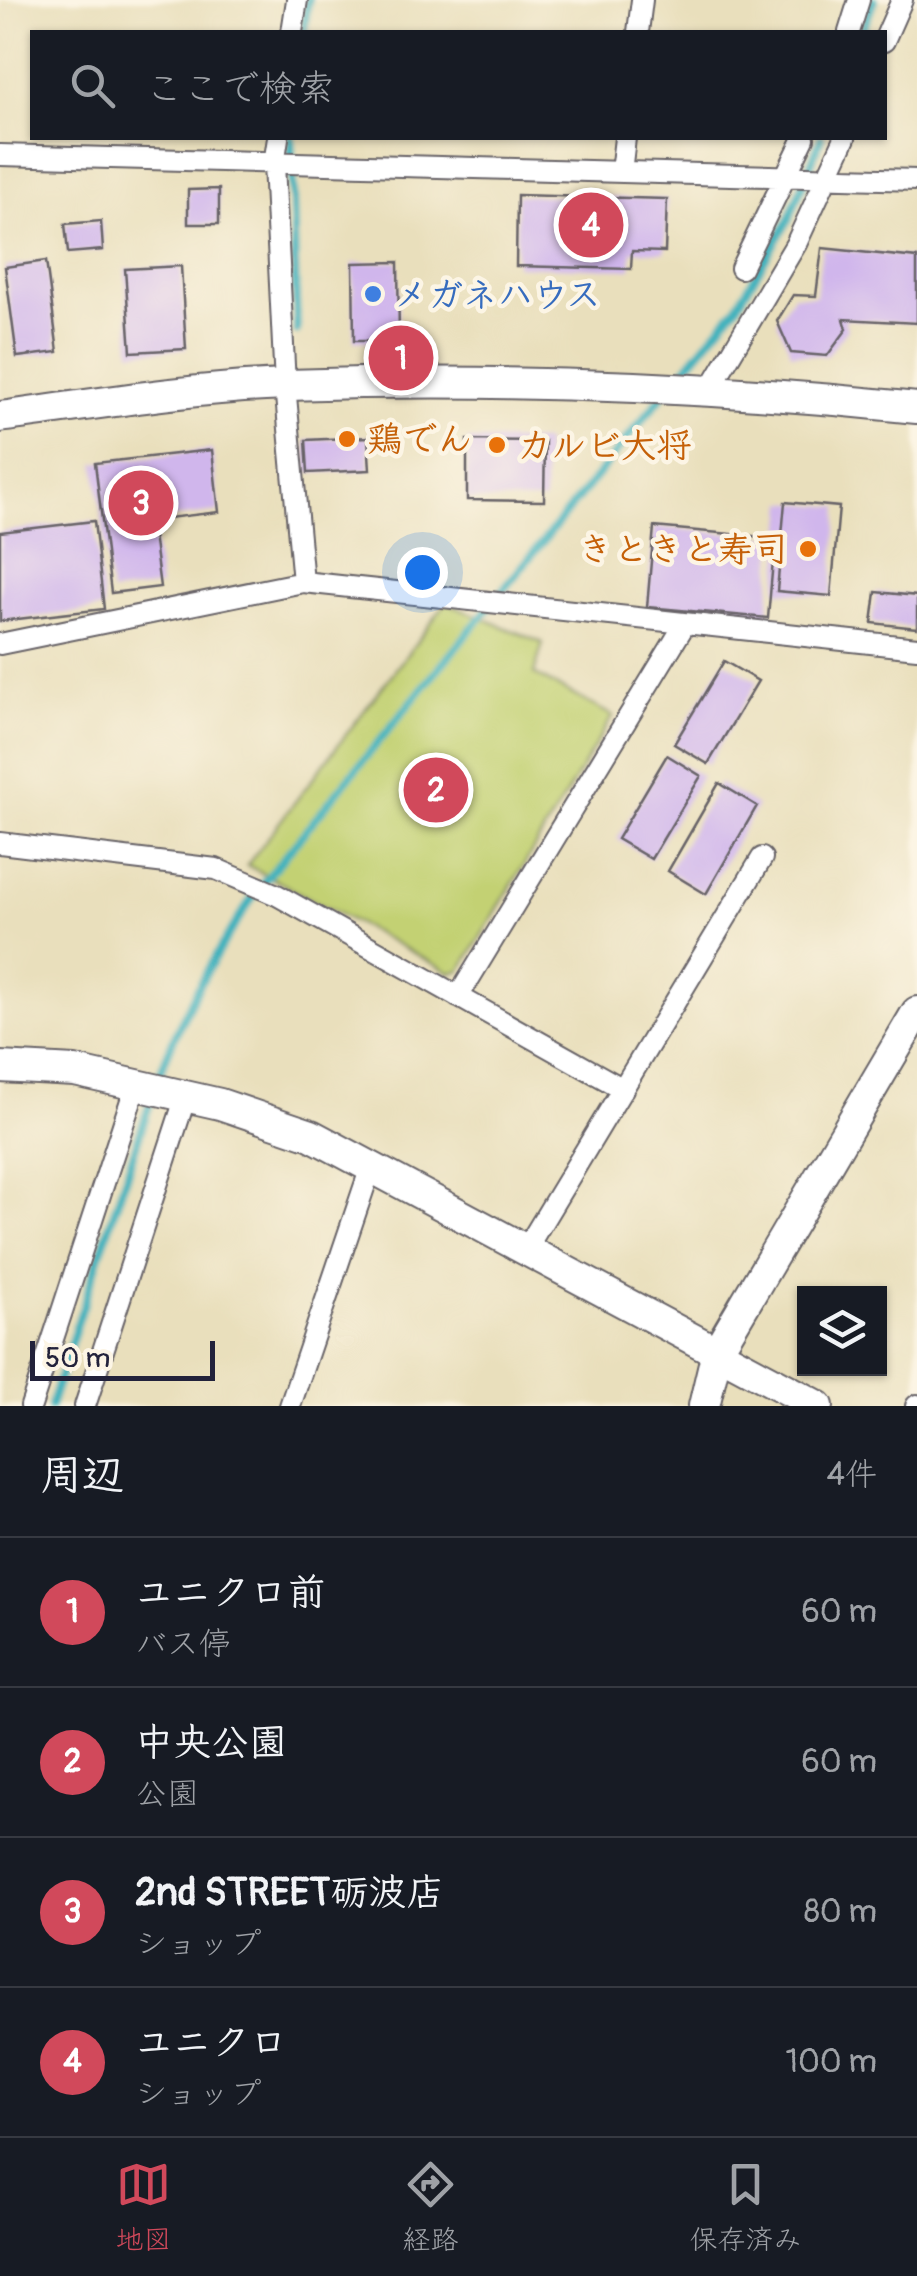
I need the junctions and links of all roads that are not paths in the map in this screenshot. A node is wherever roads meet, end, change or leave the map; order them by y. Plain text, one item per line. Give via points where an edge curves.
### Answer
1 (297, 0) edge
2 (642, 0) edge
3 (858, 0) edge
4 (902, 0) edge
5 (292, 30) edge
6 (638, 30) edge
7 (849, 30) edge
8 (887, 34) edge
9 (278, 140) edge
10 (625, 140) edge
11 (804, 140) edge
12 (843, 140) edge
13 (0, 155) edge
14 (274, 164) junction
15 (621, 172) junction
16 (808, 177) junction
17 (917, 180) edge
18 (741, 268) dead end
19 (285, 385) junction
20 (710, 388) junction
21 (917, 408) edge
22 (0, 417) edge
23 (303, 582) junction
24 (685, 624) junction
25 (0, 644) edge
26 (917, 648) edge
27 (0, 843) edge
28 (762, 858) dead end
29 (458, 997) junction
30 (917, 1012) edge
31 (0, 1068) edge
32 (136, 1085) junction
33 (623, 1089) junction
34 (186, 1096) junction
35 (370, 1167) junction
36 (526, 1250) junction
37 (717, 1351) junction
38 (31, 1406) edge
39 (85, 1406) edge
40 (290, 1406) edge
41 (704, 1406) edge
42 (818, 1406) edge

1 - 5 street
2 - 6 street
3 - 7 street
4 - 8 street
9 - 14 street
10 - 15 street
11 - 16 street
12 - 16 street
13 - 14 street
14 - 15 street
14 - 19 street
15 - 16 street
16 - 17 street
16 - 18 street
16 - 20 street via 796,244
19 - 20 street
19 - 22 street
19 - 23 street
20 - 21 street
23 - 24 street
23 - 25 street
24 - 26 street
24 - 29 street
27 - 29 street via 216,869
28 - 33 street
29 - 33 street
30 - 37 street
31 - 32 street via 75,1071
32 - 34 street
32 - 38 street
33 - 36 street
34 - 35 street via 311,1136
34 - 39 street
35 - 36 street
35 - 40 street
36 - 37 street
37 - 41 street
37 - 42 street

